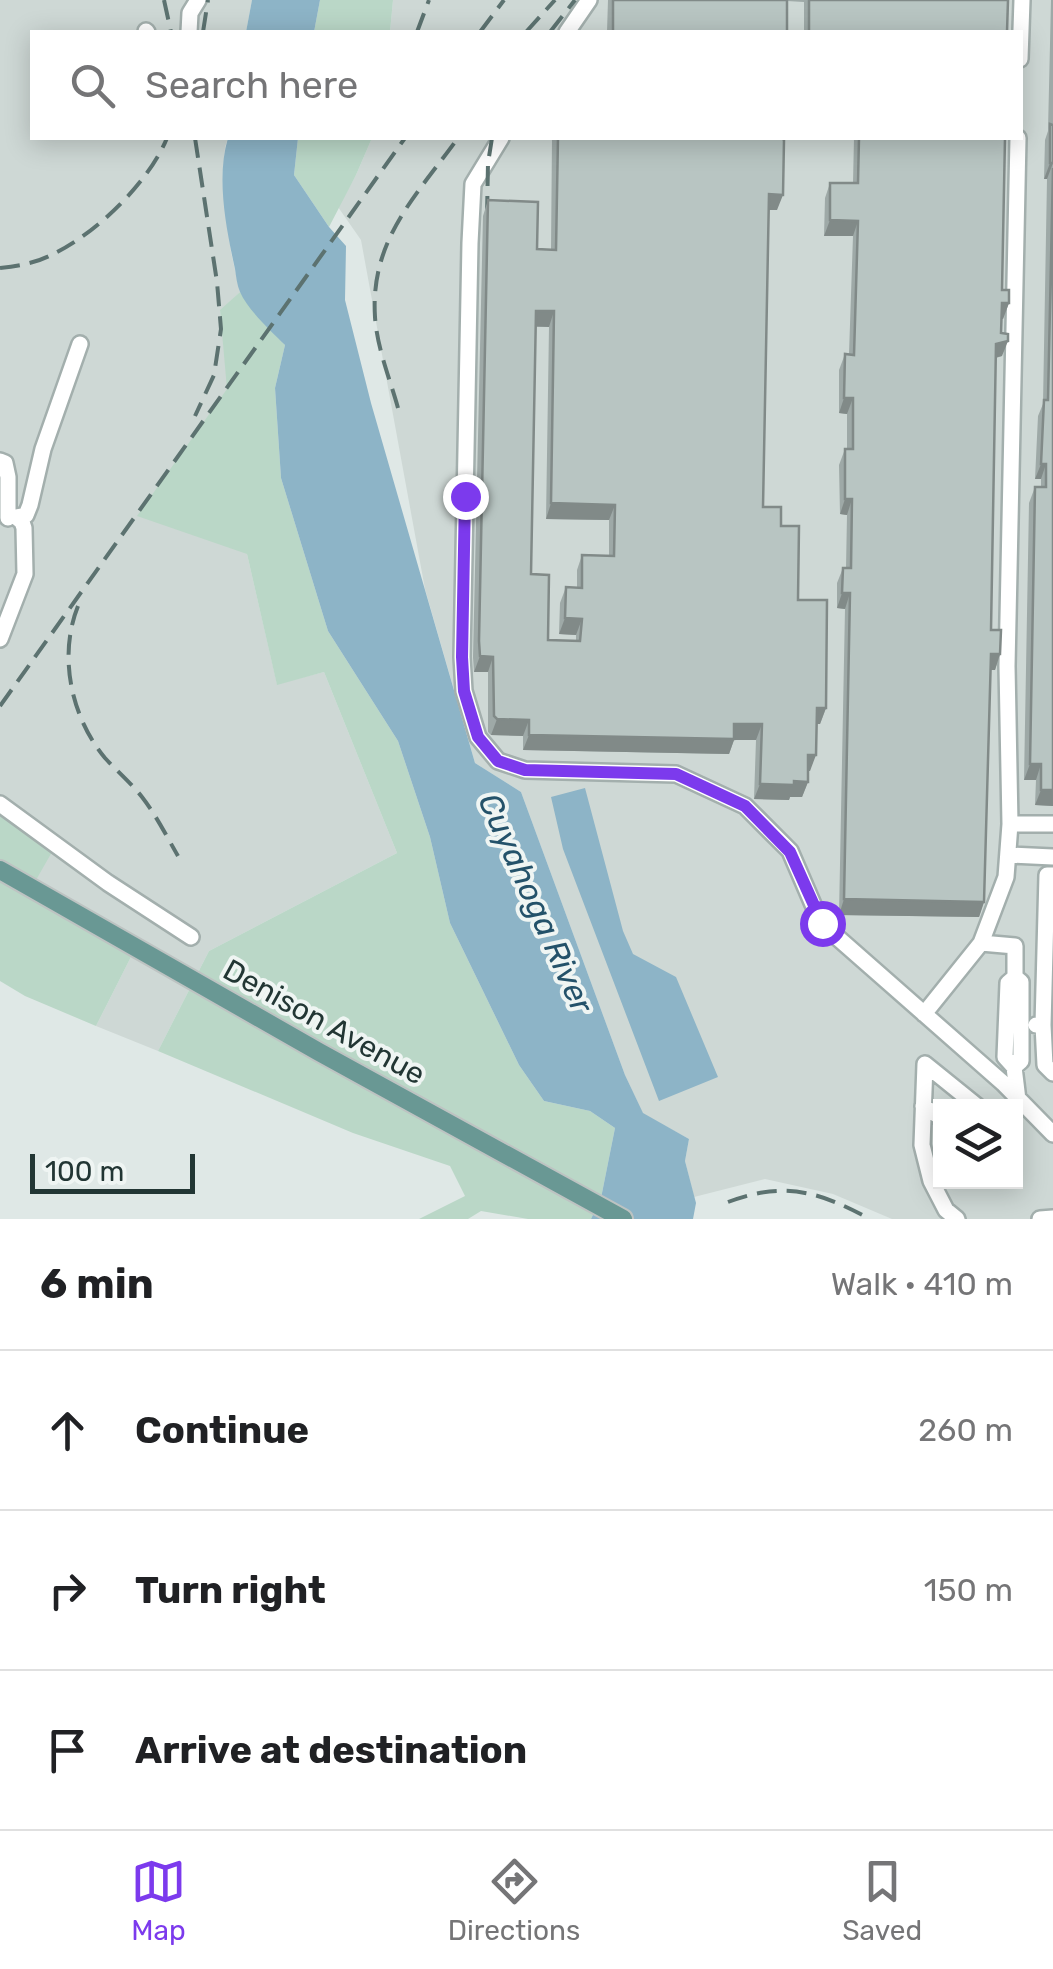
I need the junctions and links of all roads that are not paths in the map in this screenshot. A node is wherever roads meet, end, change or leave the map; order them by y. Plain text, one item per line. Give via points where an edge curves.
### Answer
1 (198, 0) edge
2 (589, 0) edge
3 (1022, 0) edge
4 (189, 30) edge
5 (567, 30) edge
6 (1021, 30) edge
7 (500, 140) edge
8 (1018, 140) edge
9 (80, 344) dead end
10 (0, 461) edge
11 (8, 518) edge
12 (0, 639) edge
13 (0, 804) edge
14 (1010, 824) junction
15 (1053, 824) edge
16 (1008, 856) junction
17 (1053, 857) edge
18 (0, 870) edge
19 (1053, 875) edge
20 (191, 938) dead end
21 (981, 942) junction
22 (1049, 961) edge
23 (1014, 977) junction
24 (924, 1014) junction
25 (1022, 1025) junction
26 (1042, 1025) junction
27 (1014, 1067) junction
28 (1053, 1073) edge
29 (968, 1099) edge
30 (1012, 1099) edge
31 (1014, 1099) edge
32 (923, 1106) junction
33 (1023, 1110) edge
34 (933, 1112) edge
35 (1053, 1134) edge
36 (933, 1169) edge
37 (940, 1189) edge
38 (1053, 1218) edge
39 (624, 1219) edge
40 (957, 1219) edge
41 (1040, 1219) edge

1 - 4 street
2 - 5 street
3 - 6 street
7 - 24 street via 473,184 470,243 462,657 478,737 498,761 525,770 676,774 745,806 790,852 822,923
8 - 14 street
9 - 11 street via 26,515
10 - 11 street via 8,477
11 - 12 street via 24,528 25,574
13 - 20 street
14 - 15 street
14 - 16 street
16 - 17 street
16 - 21 street
18 - 39 main road, Denison Avenue
19 - 22 street via 1047,875
21 - 23 street via 1016,946
21 - 24 street
22 - 26 street
23 - 25 street via 1021,982
23 - 27 street via 1008,983 1006,1057
24 - 30 street via 1003,1083
25 - 26 street
25 - 27 street via 1021,1061
26 - 28 street via 1045,1065
27 - 31 street
29 - 32 street via 926,1064
32 - 34 street
32 - 36 street via 922,1145
33 - 35 street
37 - 40 street via 946,1210
38 - 41 street

